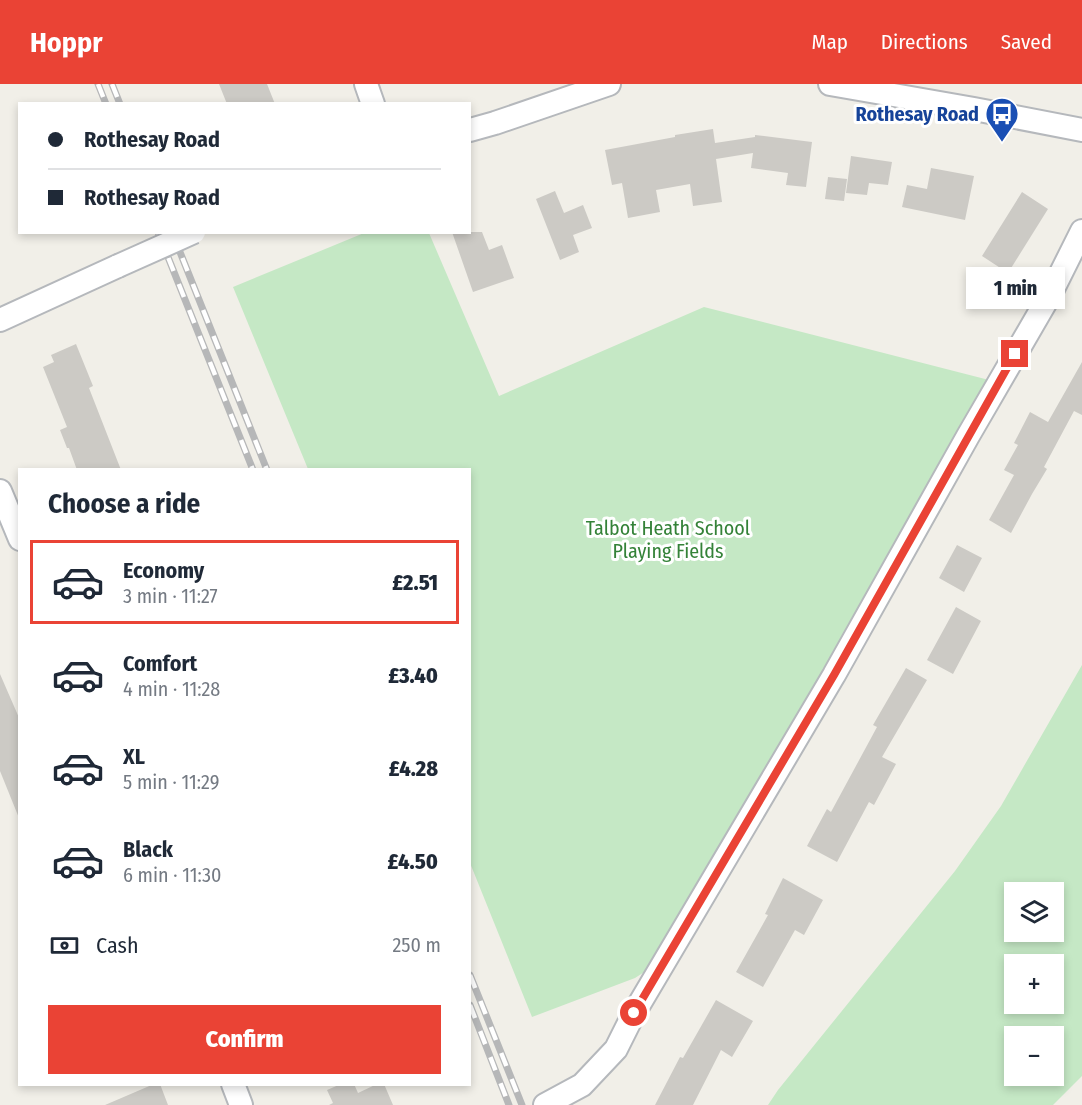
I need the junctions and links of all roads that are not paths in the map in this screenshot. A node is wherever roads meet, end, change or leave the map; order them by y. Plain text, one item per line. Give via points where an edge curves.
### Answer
1 (366, 84) edge
2 (609, 84) edge
3 (830, 84) edge
4 (372, 102) edge
5 (471, 130) edge
6 (1082, 130) edge
7 (1082, 231) edge
8 (190, 234) edge
9 (0, 320) edge
10 (0, 492) edge
11 (18, 534) edge
12 (234, 1086) edge
13 (549, 1104) edge
14 (241, 1105) edge

1 - 4 street
2 - 5 street
3 - 6 street
7 - 13 street via 1051,293 834,675 616,1049 582,1085
8 - 9 street, bridge
10 - 11 street
12 - 14 street

